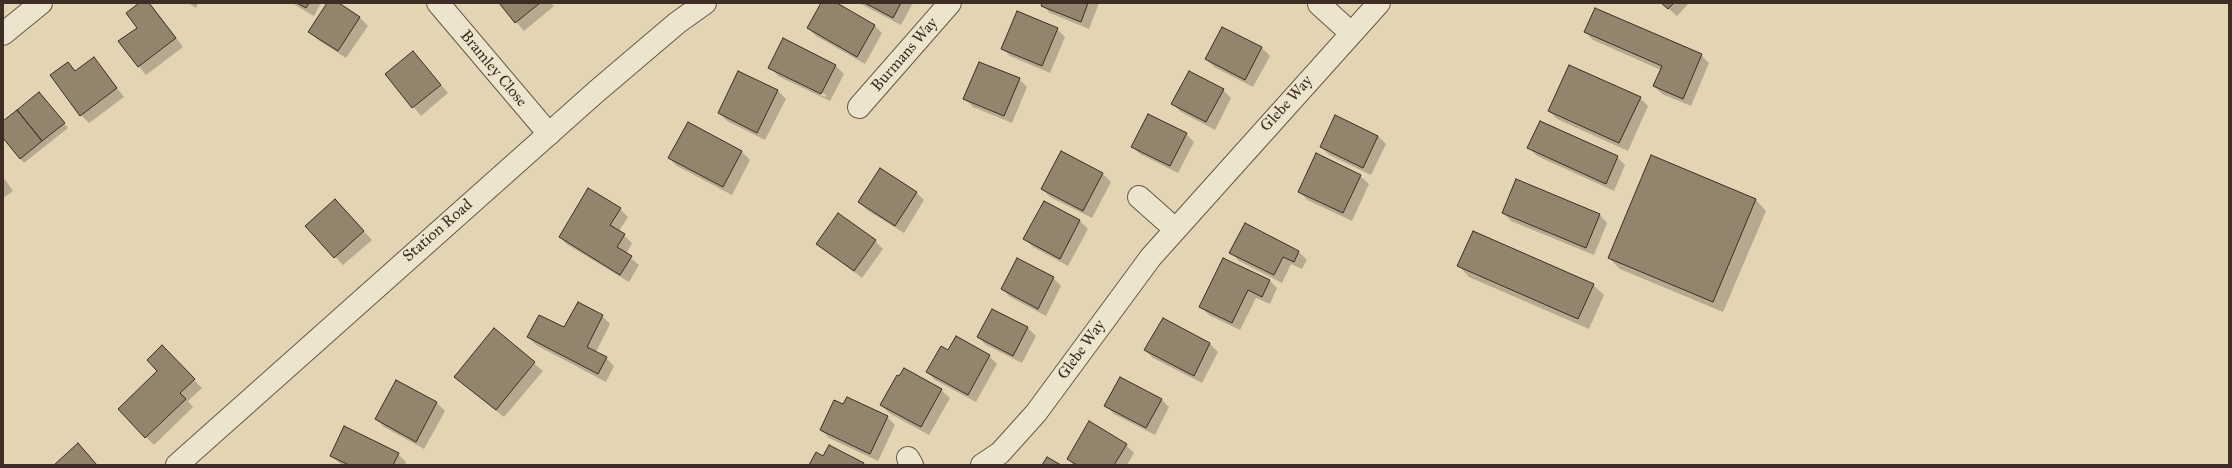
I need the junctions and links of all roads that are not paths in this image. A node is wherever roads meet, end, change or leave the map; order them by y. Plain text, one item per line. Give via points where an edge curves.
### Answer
1 (41, 3) edge
2 (438, 3) edge
3 (705, 3) edge
4 (950, 3) edge
5 (1379, 3) edge
6 (1318, 4) dead end
7 (1352, 33) junction
8 (3, 34) edge
9 (859, 107) dead end
10 (550, 134) junction
11 (1139, 197) dead end
12 (1175, 229) junction
13 (177, 465) edge
14 (982, 465) edge

1 - 8 street
2 - 10 street, Bramley Close
3 - 10 street, Station Road via 677,23 596,91
4 - 9 street, Burmans Way
5 - 7 street, Glebe Way
6 - 7 street
7 - 12 street, Glebe Way
10 - 13 street, Station Road via 413,252
11 - 12 street
12 - 14 street, Glebe Way via 1125,291 1036,413 1000,453

